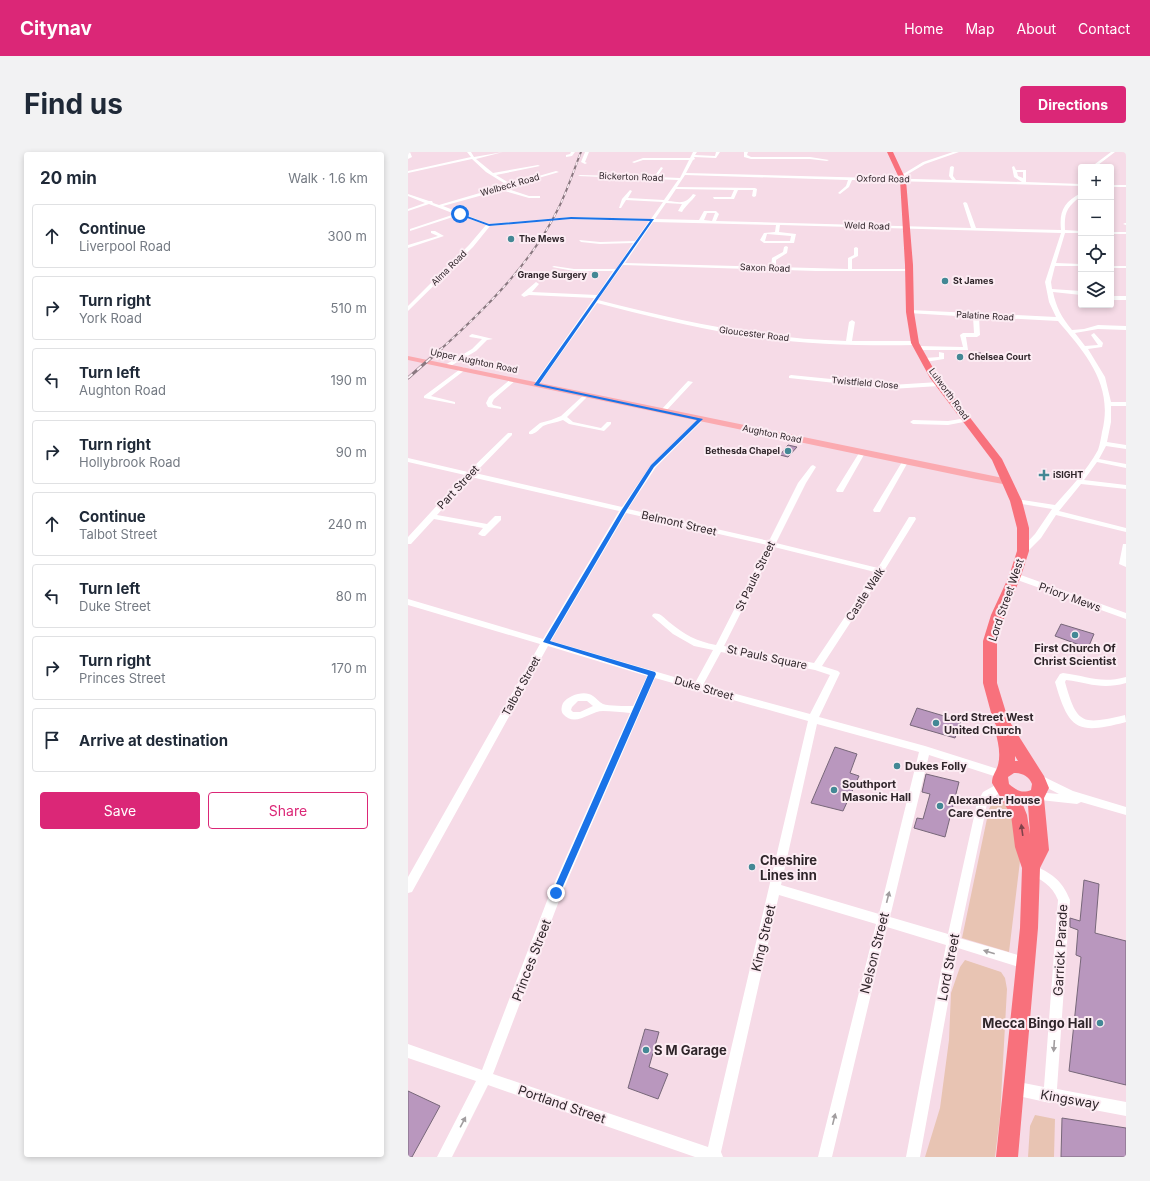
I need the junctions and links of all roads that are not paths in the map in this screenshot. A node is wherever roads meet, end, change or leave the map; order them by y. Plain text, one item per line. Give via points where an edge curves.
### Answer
1 (408, 152) edge
2 (469, 152) edge
3 (501, 152) edge
4 (573, 152) edge
5 (587, 152) edge
6 (718, 152) edge
7 (746, 152) edge
8 (890, 152) edge
9 (957, 152) edge
10 (1113, 152) edge
11 (568, 156) dead end
12 (694, 156) edge
13 (408, 158) edge
14 (472, 158) junction
15 (749, 158) junction
16 (827, 160) dead end
17 (743, 161) dead end
18 (634, 162) dead end
19 (585, 163) dead end
20 (1097, 164) edge
21 (538, 166) dead end
22 (952, 167) dead end
23 (662, 168) dead end
24 (911, 170) joint
25 (408, 172) edge
26 (557, 172) dead end
27 (494, 174) junction
28 (684, 174) junction
29 (901, 175) junction
30 (580, 176) dead end
31 (746, 176) junction
32 (656, 177) junction
33 (681, 179) junction
34 (850, 179) junction
35 (706, 181) dead end
36 (954, 181) junction
37 (1024, 181) junction
38 (510, 185) junction
39 (1078, 185) edge
40 (1114, 186) edge
41 (1126, 186) edge
42 (500, 188) junction
43 (675, 188) junction
44 (703, 188) junction
45 (736, 189) junction
46 (742, 189) junction
47 (630, 191) dead end
48 (840, 193) dead end
49 (694, 194) dead end
50 (408, 195) edge
51 (754, 196) dead end
52 (1078, 196) edge
53 (539, 197) dead end
54 (714, 198) dead end
55 (624, 199) junction
56 (430, 202) junction
57 (665, 202) junction
58 (965, 203) dead end
59 (684, 204) junction
60 (440, 206) junction
61 (620, 207) dead end
62 (408, 210) edge
63 (680, 211) dead end
64 (459, 214) junction
65 (652, 220) junction
66 (701, 221) junction
67 (713, 222) junction
68 (778, 224) junction
69 (489, 225) junction
70 (907, 227) junction
71 (974, 229) junction
72 (412, 230) dead end
73 (433, 232) dead end
74 (1063, 232) junction
75 (1078, 232) edge
76 (777, 233) junction
77 (1114, 233) edge
78 (1126, 234) edge
79 (581, 240) dead end
80 (637, 242) junction
81 (408, 247) edge
82 (786, 247) dead end
83 (856, 248) dead end
84 (560, 260) dead end
85 (622, 264) junction
86 (1053, 264) junction
87 (1078, 265) edge
88 (1114, 267) edge
89 (1126, 267) edge
90 (773, 268) junction
91 (850, 269) junction
92 (617, 270) junction
93 (908, 270) junction
94 (536, 284) dead end
95 (1050, 290) junction
96 (1078, 293) edge
97 (1114, 298) edge
98 (1126, 298) edge
99 (597, 299) junction
100 (408, 309) edge
101 (910, 312) junction
102 (976, 315) junction
103 (1060, 319) junction
104 (852, 322) dead end
105 (1126, 328) edge
106 (1071, 332) junction
107 (1094, 335) dead end
108 (472, 336) dead end
109 (849, 343) junction
110 (917, 345) junction
111 (1084, 348) junction
112 (941, 353) dead end
113 (408, 358) edge
114 (925, 360) junction
115 (447, 366) junction
116 (463, 369) junction
117 (791, 377) dead end
118 (513, 380) junction
119 (690, 382) dead end
120 (939, 384) junction
121 (536, 385) junction
122 (586, 395) junction
123 (453, 403) dead end
124 (1108, 404) junction
125 (1126, 404) edge
126 (499, 408) dead end
127 (663, 411) junction
128 (563, 417) junction
129 (701, 419) junction
130 (967, 420) junction
131 (913, 422) dead end
132 (609, 424) dead end
133 (531, 433) dead end
134 (510, 434) dead end
135 (1103, 444) junction
136 (1126, 447) edge
137 (862, 453) junction
138 (408, 460) edge
139 (1095, 460) junction
140 (905, 462) junction
141 (1126, 466) edge
142 (813, 468) dead end
143 (470, 474) junction
144 (1008, 482) junction
145 (1078, 482) junction
146 (1126, 487) edge
147 (840, 490) dead end
148 (1016, 501) junction
149 (877, 510) dead end
150 (1056, 510) junction
151 (623, 511) junction
152 (432, 516) junction
153 (498, 518) dead end
154 (912, 519) dead end
155 (489, 527) junction
156 (1126, 530) edge
157 (482, 534) dead end
158 (408, 542) edge
159 (771, 544) junction
160 (1126, 546) edge
161 (1023, 551) junction
162 (1126, 565) edge
163 (880, 571) junction
164 (1015, 576) junction
165 (408, 602) edge
166 (656, 616) dead end
167 (1126, 616) edge
168 (546, 642) junction
169 (719, 647) junction
170 (816, 667) junction
171 (652, 674) junction
172 (1126, 680) edge
173 (698, 686) junction
174 (600, 707) dead end
175 (636, 710) junction
176 (813, 719) junction
177 (1124, 719) dead end
178 (1001, 720) junction
179 (925, 750) junction
180 (1037, 777) junction
181 (1003, 780) junction
182 (1035, 796) junction
183 (1093, 802) junction
184 (1126, 811) edge
185 (1031, 869) junction
186 (408, 888) edge
187 (774, 888) junction
188 (882, 920) junction
189 (953, 940) junction
190 (1025, 963) junction
191 (408, 1051) edge
192 (486, 1078) junction
193 (1014, 1088) junction
194 (1050, 1096) junction
195 (1126, 1109) edge
196 (444, 1157) edge
197 (714, 1157) edge
198 (825, 1157) edge
199 (913, 1157) edge
200 (1007, 1157) edge

1 - 13 street
2 - 14 street
3 - 14 street
4 - 11 street
5 - 19 street via 583,162
6 - 12 street via 716,157
7 - 15 street via 745,156
8 - 29 highway
9 - 24 street
10 - 20 street
12 - 18 street via 643,159
12 - 28 street
14 - 25 street
14 - 27 street
15 - 16 street
15 - 17 street
21 - 27 street
22 - 36 street via 951,176
23 - 32 street
24 - 29 highway
26 - 38 street, Welbeck Road
27 - 38 street
28 - 31 street, Oxford Road
28 - 33 street
29 - 34 street, Oxford Road
29 - 36 street, Oxford Road
29 - 70 highway, Lulworth Road
30 - 32 street, Bickerton Road
31 - 34 street, Oxford Road
31 - 46 street
32 - 33 street, Bickerton Road
33 - 43 street
34 - 48 street via 848,186
35 - 44 street
36 - 37 street, Oxford Road
37 - 37 street via 1016,177 1014,169 1025,171
37 - 39 street, Oxford Road
38 - 42 street, Welbeck Road
40 - 41 street
42 - 53 street via 529,197
42 - 60 street, Welbeck Road
43 - 44 street
43 - 57 street
44 - 45 street
45 - 46 street
45 - 54 street via 733,198
46 - 51 street via 755,189
47 - 55 street
49 - 59 street via 689,202
50 - 56 street
52 - 74 street via 1068,204 1062,217
55 - 57 street
55 - 61 street
56 - 60 street
56 - 62 street
57 - 59 street
57 - 65 street
58 - 71 street
59 - 63 street
60 - 64 street
64 - 69 street
64 - 72 street
65 - 66 street, Weld Road
65 - 69 street, Weld Road via 571,218
65 - 80 street
66 - 67 street, Weld Road
66 - 67 street via 706,212 711,212 717,214
67 - 68 street, Weld Road
68 - 70 street, Weld Road
68 - 76 street
69 - 100 street, Alma Road
70 - 71 street, Weld Road
70 - 93 highway, Lulworth Road
71 - 74 street, Weld Road
73 - 81 street via 442,236
74 - 75 street, Weld Road
74 - 86 street
76 - 76 street via 794,235 792,242 762,240 766,233
77 - 78 street
79 - 80 street via 600,243
80 - 85 street
82 - 90 street via 785,253 774,259
83 - 91 street via 856,256 850,258
84 - 92 street via 552,268
85 - 90 street, Saxon Road
85 - 92 street
86 - 87 street
86 - 95 street via 1048,282
88 - 89 street
90 - 91 street, Saxon Road
91 - 93 street, Saxon Road
92 - 99 street
93 - 101 highway, Lulworth Road
94 - 99 street, Gloucester Road via 526,294
95 - 96 street
95 - 103 street via 1052,302
97 - 98 street
99 - 109 street, Gloucester Road via 660,318 716,330
99 - 121 street
101 - 102 street, Palatine Road
101 - 110 highway, Lulworth Road
102 - 103 street, Palatine Road
102 - 110 street, Gloucester Road via 977,335 963,335 966,349
103 - 106 street
104 - 109 street
105 - 106 street via 1098,327 1084,332
106 - 111 street
107 - 111 street via 1100,346
108 - 115 street via 489,339
109 - 110 street, Gloucester Road
110 - 114 highway, Lulworth Road
111 - 124 street via 1102,377
112 - 114 street via 942,358
113 - 115 main road, Upper Aughton Road
114 - 120 highway, Lulworth Road
115 - 116 main road, Upper Aughton Road
116 - 118 main road, Upper Aughton Road
116 - 123 street via 426,397
117 - 120 street, Twistfield Close via 891,387
118 - 121 main road, Upper Aughton Road
118 - 126 street via 491,398 490,406
119 - 127 street
120 - 130 highway, Lulworth Road
121 - 122 main road, Aughton Road
122 - 127 main road, Aughton Road
122 - 128 street
124 - 125 street
124 - 135 street via 1108,422
127 - 129 main road, Aughton Road
128 - 132 street via 571,424 602,430
128 - 133 street via 542,424
129 - 137 main road, Aughton Road
129 - 151 street, Talbot Street via 653,466
130 - 131 street via 948,423
130 - 144 highway, Lulworth Road via 997,459
134 - 143 street, Part Street
135 - 136 street
135 - 139 street
137 - 140 main road, Aughton Road
137 - 147 street
138 - 143 street, Belmont Street
139 - 141 street
139 - 145 street
140 - 144 main road, Aughton Road
140 - 149 street
142 - 159 street, St Pauls Street via 802,483
143 - 151 street, Belmont Street
143 - 152 street, Part Street
144 - 148 highway, Lulworth Road
145 - 146 street
145 - 150 street
148 - 150 street
148 - 161 highway, Lulworth Road via 1024,538
150 - 156 street
150 - 161 street via 1038,536
151 - 159 street, Belmont Street
151 - 168 street, Talbot Street
152 - 155 street
152 - 158 street, Part Street
153 - 155 street
154 - 163 street, Castle Walk
155 - 157 street
159 - 163 street, Belmont Street
159 - 169 street, St Pauls Street
160 - 162 street
161 - 164 highway, Lord Street West
163 - 170 street, Castle Walk
164 - 167 street, Priory Mews
164 - 178 highway, Lord Street West via 990,641 990,683
165 - 168 street, Duke Street
166 - 169 street, St Pauls Square via 697,644
168 - 171 street, Duke Street
168 - 186 street, Talbot Street
169 - 170 street, St Pauls Square
169 - 173 street, St Pauls Street
170 - 176 street, St Pauls Square via 835,673
171 - 173 street, Duke Street
171 - 175 street, Princes Street
172 - 177 street via 1099,685 1072,676 1063,676 1060,682 1068,710 1079,722 1098,726
173 - 176 street, Duke Street
174 - 175 street
175 - 192 street, Princes Street via 556,893
176 - 179 street, Duke Street
176 - 187 street, King Street
178 - 180 highway, Lord Street West
178 - 181 highway, Lord Street West via 1008,753
179 - 181 street, Duke Street
188 -> 179 street, Nelson Street
180 - 181 highway via 1022,768 1012,767
180 - 182 highway via 1040,789
180 - 183 street
181 - 182 highway via 1010,795 1021,799
185 -> 181 highway via 1024,847 1018,811
181 - 189 street, Lord Street via 986,795 982,803
182 - 183 street
182 - 185 highway via 1040,850
183 - 184 street
185 - 190 highway
185 -> 194 street, Garrick Parade via 1051,879 1064,900
187 - 188 street
187 - 197 street, King Street
188 - 189 street
198 -> 188 street, Nelson Street
190 -> 189 street
189 - 199 street, Lord Street
190 - 193 highway
191 - 192 street, Portland Street
196 -> 192 street, Princes Street
192 - 197 street, Portland Street
193 - 194 street, Kingsway
193 - 200 highway
194 - 195 street, Kingsway

